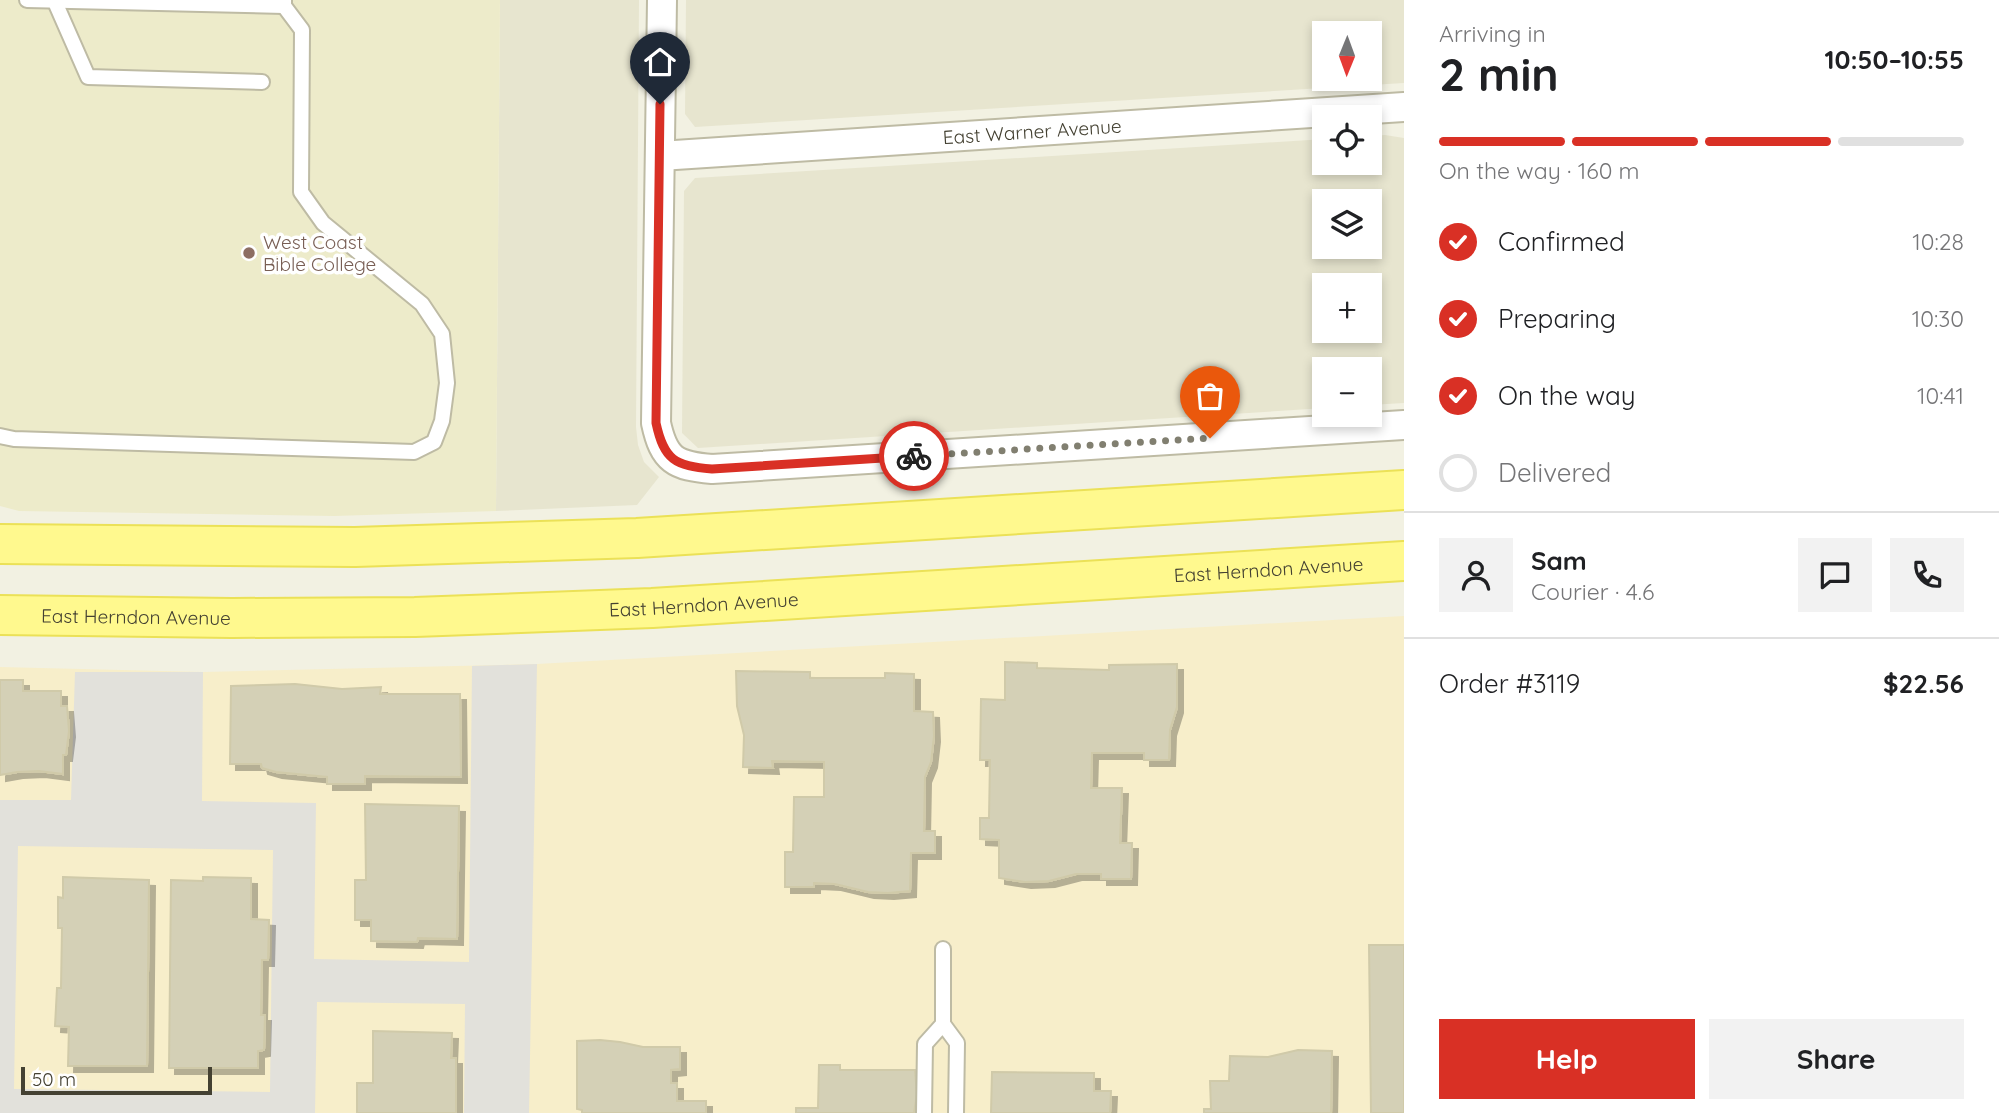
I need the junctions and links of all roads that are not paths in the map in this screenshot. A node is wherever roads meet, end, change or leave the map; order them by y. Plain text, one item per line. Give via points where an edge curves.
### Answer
1 (27, 0) edge
2 (662, 0) edge
3 (55, 2) junction
4 (284, 3) edge
5 (262, 82) dead end
6 (1404, 107) edge
7 (660, 156) junction
8 (1404, 425) edge
9 (0, 436) edge
10 (1404, 490) edge
11 (0, 544) edge
12 (1404, 561) edge
13 (0, 615) edge
14 (943, 949) dead end
15 (943, 1024) junction
16 (924, 1113) edge
17 (956, 1113) edge

1 - 3 lane
2 - 7 street
3 - 4 lane
3 - 5 lane via 88,77
4 - 9 lane via 302,30 301,192 323,223 422,304 442,334 447,383 434,442 414,452
6 - 7 street, East Warner Avenue
7 - 8 street via 656,423 660,442 671,459 689,467
10 - 11 main road via 637,538 355,547
12 - 13 main road, East Herndon Avenue via 652,608 415,617
14 - 15 lane
15 - 16 lane via 925,1044
15 - 17 lane via 957,1043

